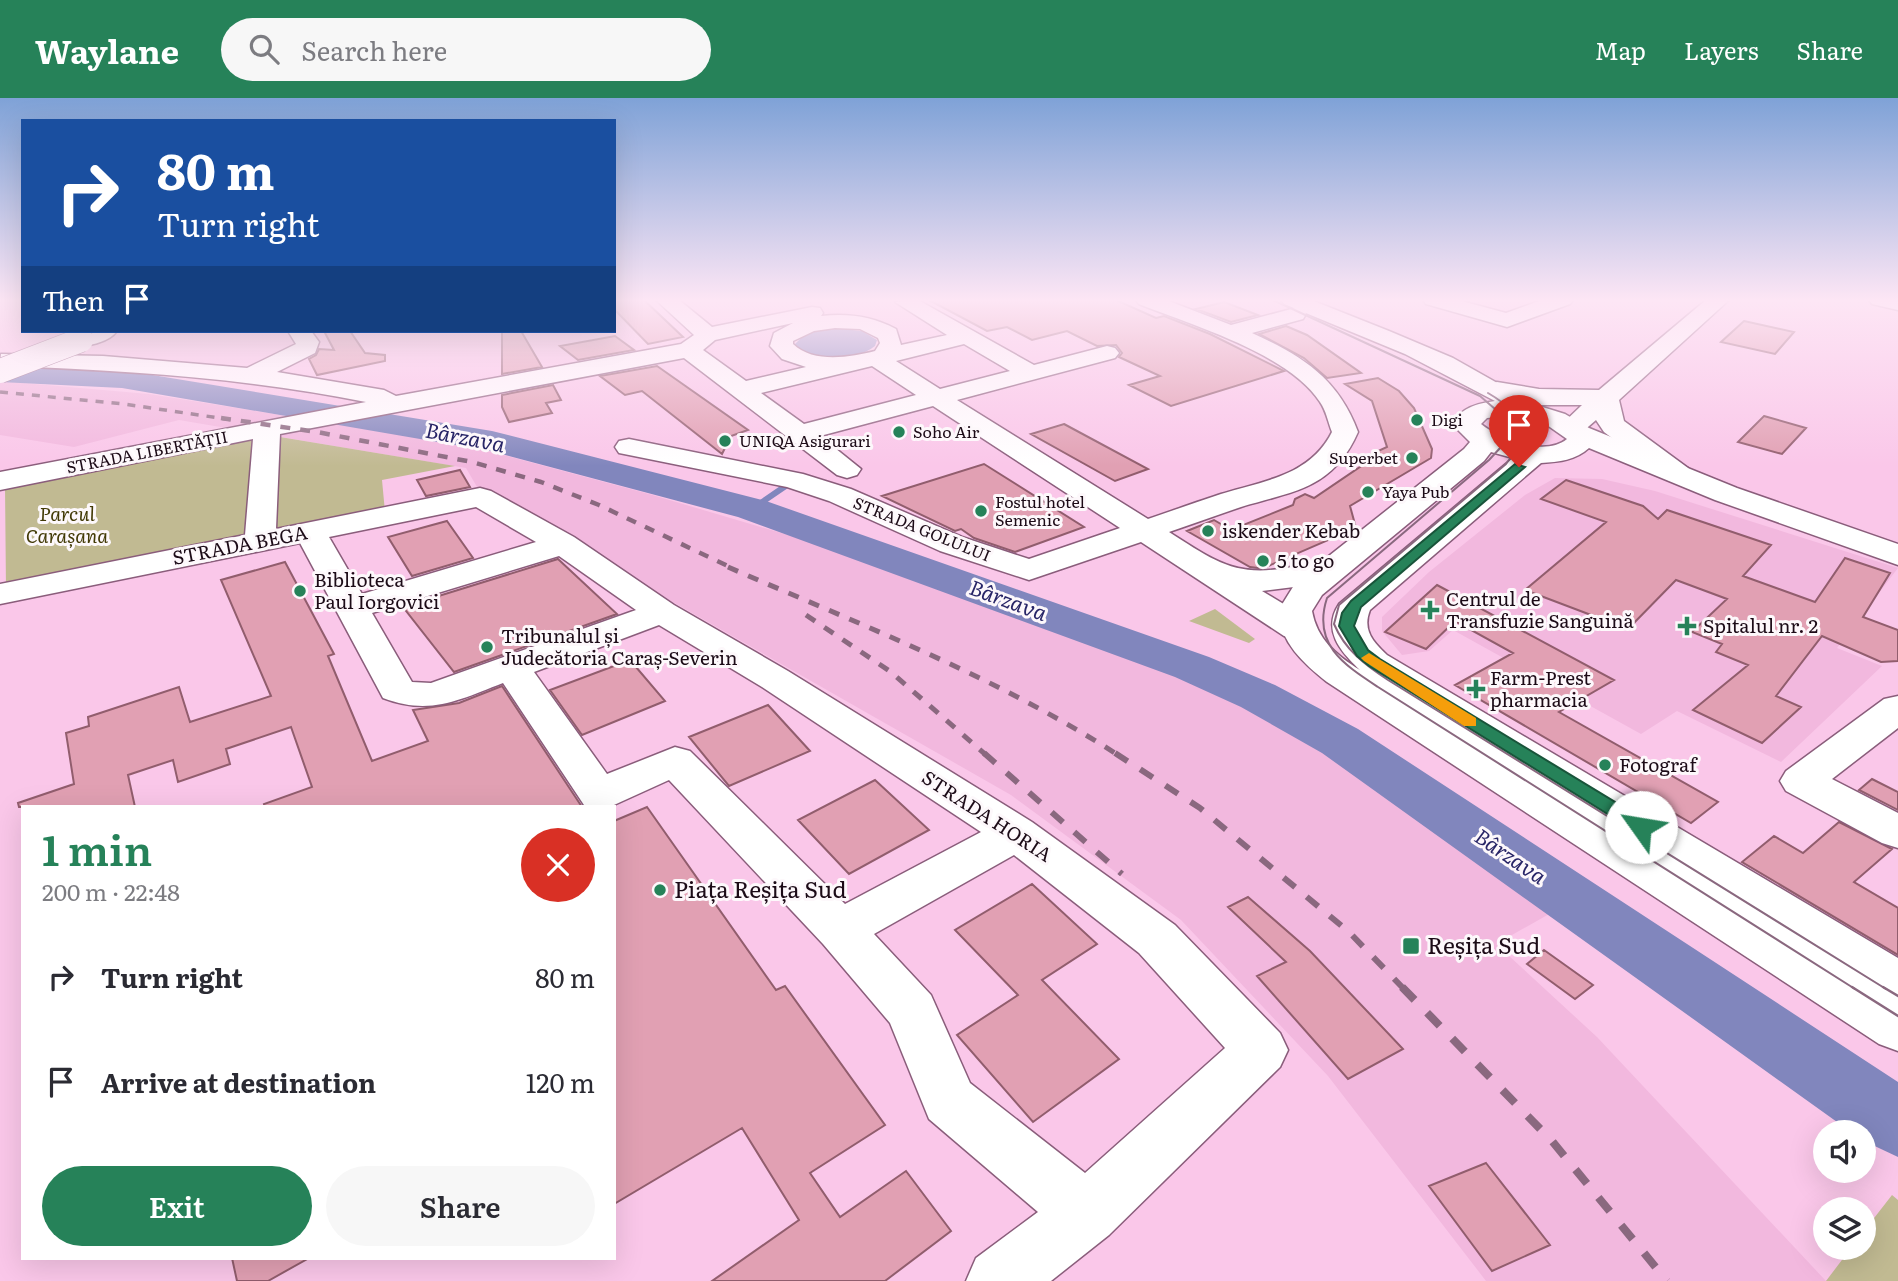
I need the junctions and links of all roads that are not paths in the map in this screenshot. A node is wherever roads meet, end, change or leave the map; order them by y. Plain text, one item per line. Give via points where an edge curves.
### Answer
1 (32, 355) edge
2 (292, 355) edge
3 (639, 355) edge
4 (709, 355) edge
5 (793, 355) edge
6 (902, 355) edge
7 (962, 355) edge
8 (971, 355) edge
9 (1099, 355) edge
10 (1276, 355) edge
11 (1380, 355) edge
12 (1421, 355) edge
13 (1659, 355) edge
14 (879, 357) junction
15 (0, 358) edge
16 (846, 365) junction
17 (0, 371) edge
18 (1408, 372) dead end
19 (1031, 373) junction
20 (253, 374) junction
21 (799, 376) junction
22 (996, 382) junction
23 (740, 390) junction
24 (1497, 390) junction
25 (936, 397) junction
26 (397, 404) junction
27 (1536, 413) junction
28 (871, 414) junction
29 (1470, 418) junction
30 (1585, 423) junction
31 (281, 425) junction
32 (799, 433) junction
33 (629, 447) dead end
34 (1527, 460) junction
35 (847, 469) dead end
36 (1674, 477) junction
37 (0, 481) edge
38 (480, 497) joint
39 (1145, 530) junction
40 (310, 531) junction
41 (260, 541) junction
42 (563, 544) junction
43 (1898, 555) edge
44 (1337, 565) junction
45 (1202, 568) junction
46 (0, 594) edge
47 (354, 608) junction
48 (662, 612) junction
49 (1297, 628) junction
50 (512, 668) junction
51 (1898, 708) edge
52 (1898, 832) edge
53 (1016, 833) junction
54 (840, 930) junction
55 (1898, 984) edge
56 (1898, 1028) edge
57 (1087, 1213) junction
58 (999, 1281) edge

1 - 17 street, bridge
2 - 20 street
3 - 26 street
4 - 23 street
5 - 16 street
6 - 14 street
7 - 22 street
8 - 19 street
9 - 19 street
10 - 39 street, STRADA GOLULUI via 1302,370 1332,400 1345,432 1337,449 1318,468 1283,488
11 - 18 street
12 - 24 street
13 - 30 street
14 - 16 street
14 - 25 street
15 - 20 street
16 - 21 street
19 - 22 street
20 - 26 street
21 - 23 street
21 - 28 street via 821,380
22 - 25 street
23 - 32 street
24 - 27 street
24 - 30 street via 1539,397
25 - 28 street
25 - 39 street
26 - 31 street, STRADA LIBERTĂȚII
27 - 29 street via 1495,409
27 - 30 street
28 - 32 street
29 - 34 street
29 - 44 street via 1474,455
30 - 34 street via 1553,453
30 - 36 street
30 - 36 street via 1608,416 1613,426
31 - 37 street, STRADA LIBERTĂȚII
31 - 41 street
32 - 35 street
33 - 39 street, STRADA GOLULUI via 793,480 1029,570
34 - 36 street
34 - 55 street via 1356,604 1347,626 1352,638 1385,670
36 - 43 street
38 - 40 street, STRADA BEGA
38 - 42 street, STRADA HORIA
39 - 45 street
40 - 41 street, STRADA BEGA
40 - 47 street
41 - 46 street, STRADA BEGA
42 - 47 street
42 - 48 street, STRADA HORIA
44 - 45 street via 1293,578 1261,581
44 - 49 street via 1298,602
45 - 49 street
47 - 50 street via 397,690 413,696 435,695
48 - 50 street
48 - 53 street, STRADA HORIA
49 - 56 street via 1310,649 1340,674
50 - 54 street via 599,794 675,761
51 - 52 street via 1801,781
53 - 54 street
53 - 57 street, STRADA HORIA via 1157,939 1261,1051
54 - 57 street via 912,1011 949,1101
57 - 58 street

